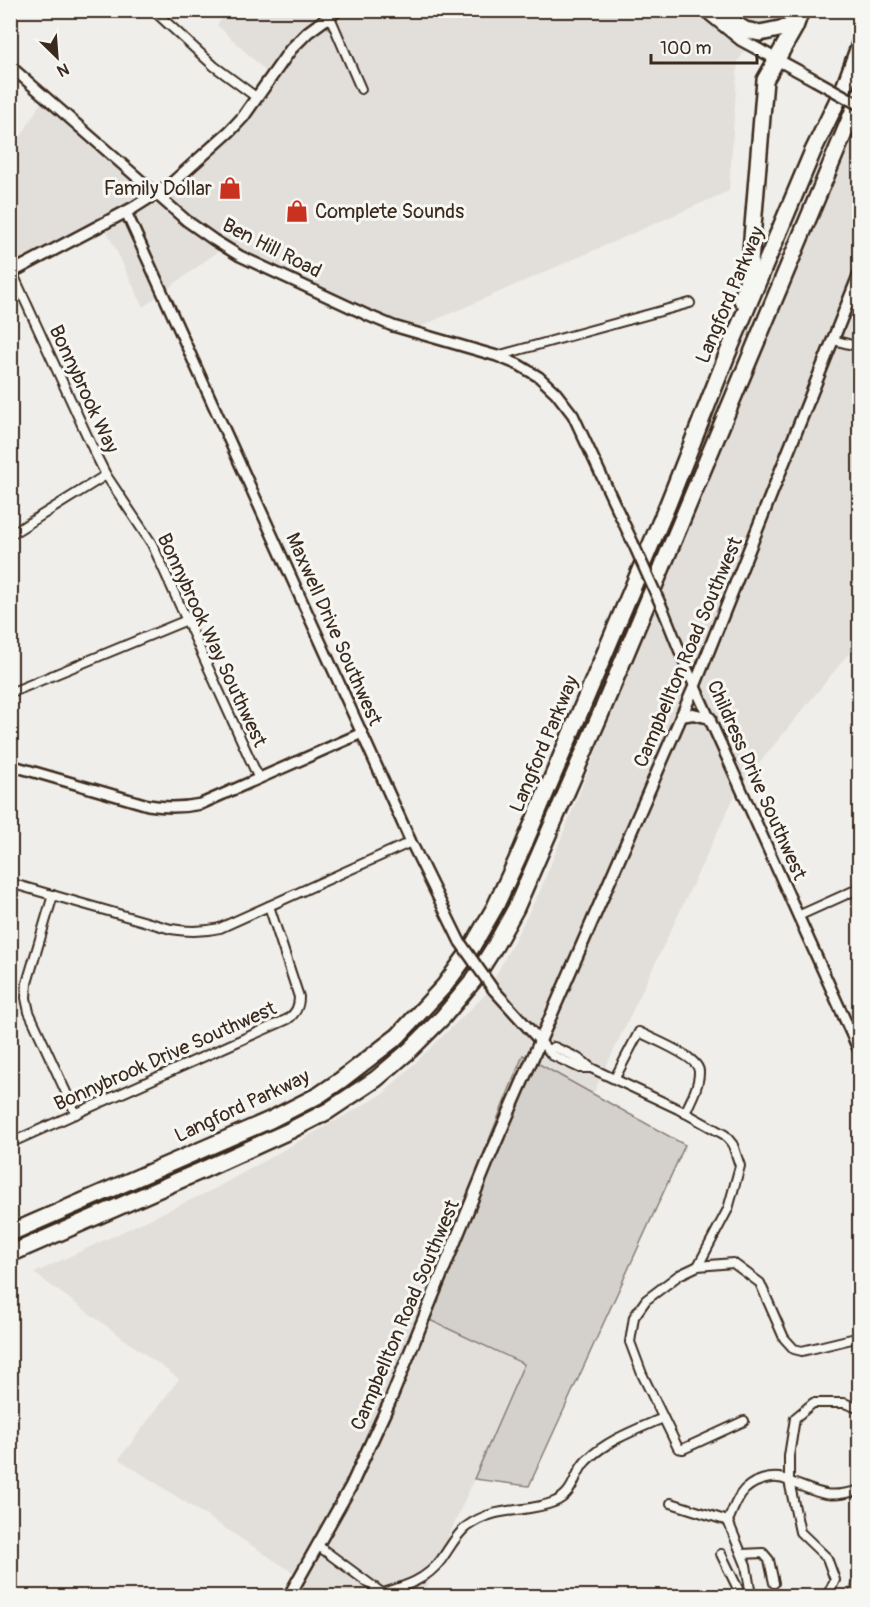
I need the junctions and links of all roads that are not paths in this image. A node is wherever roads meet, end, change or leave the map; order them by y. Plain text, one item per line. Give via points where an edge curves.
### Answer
1 (153, 10) edge
2 (705, 10) edge
3 (712, 10) edge
4 (332, 12) edge
5 (801, 13) edge
6 (860, 44) edge
7 (777, 60) junction
8 (10, 66) edge
9 (361, 89) dead end
10 (860, 95) edge
11 (256, 97) junction
12 (860, 105) edge
13 (157, 195) junction
14 (126, 212) junction
15 (11, 272) edge
16 (860, 272) edge
17 (690, 303) dead end
18 (833, 340) junction
19 (860, 347) edge
20 (727, 355) junction
21 (497, 356) junction
22 (106, 475) junction
23 (133, 516) joint
24 (10, 535) edge
25 (187, 620) junction
26 (695, 685) junction
27 (10, 693) edge
28 (681, 716) junction
29 (710, 718) junction
30 (362, 733) junction
31 (10, 765) edge
32 (259, 779) junction
33 (411, 842) junction
34 (10, 883) edge
35 (860, 888) edge
36 (53, 895) junction
37 (269, 906) junction
38 (798, 916) junction
39 (540, 1041) junction
40 (860, 1053) edge
41 (615, 1078) junction
42 (685, 1113) junction
43 (76, 1114) junction
44 (10, 1143) edge
45 (10, 1233) edge
46 (10, 1254) edge
47 (698, 1266) junction
48 (860, 1337) edge
49 (860, 1409) edge
50 (663, 1418) junction
51 (744, 1421) dead end
52 (789, 1481) junction
53 (860, 1490) edge
54 (671, 1503) dead end
55 (728, 1521) junction
56 (317, 1545) junction
57 (721, 1554) dead end
58 (742, 1554) junction
59 (774, 1583) dead end
60 (385, 1595) edge
61 (289, 1596) edge
62 (744, 1596) edge
63 (751, 1596) edge
64 (827, 1596) edge

1 - 11 street via 214,66
2 - 7 main road via 741,40
3 - 5 highway via 745,30 760,33 789,27
4 - 9 street
4 - 11 main road via 291,49
5 - 7 highway
6 - 20 highway, Langford Parkway
7 - 12 main road, bridge
7 - 20 highway via 765,80 749,275
8 - 13 street, Ben Hill Road
10 - 46 highway, Langford Parkway via 516,908 473,981 402,1057 328,1111
11 - 13 main road via 230,131
13 - 14 main road
13 - 21 street, Ben Hill Road via 214,240 272,271 393,326
14 - 15 main road
14 - 30 street, Maxwell Drive Southwest
15 - 22 street, Bonnybrook Way
16 - 18 main road, Campbellton Road Southwest
17 - 21 street
18 - 19 street
18 - 26 main road, Campbellton Road Southwest
20 - 45 highway, Langford Parkway via 509,878 469,952 445,985 383,1049 302,1104
21 - 26 street, Childress Drive Southwest, bridge via 539,377 573,415
22 - 23 street, Bonnybrook Way
22 - 24 street
23 - 25 street, Bonnybrook Way Southwest via 152,544
25 - 27 street
25 - 32 street, Bonnybrook Way Southwest
26 - 28 main road, Campbellton Road Southwest
26 - 29 street, Childress Drive Southwest
28 - 29 main road
28 - 39 main road, Campbellton Road Southwest
29 - 38 street, Childress Drive Southwest
30 - 32 street
30 - 33 street, Maxwell Drive Southwest
31 - 32 street via 165,808 201,804
33 - 37 street
33 - 39 street, Maxwell Drive Southwest, bridge via 460,942 493,989
34 - 36 street
35 - 38 street
36 - 37 street via 189,932 220,928
36 - 43 street via 26,998
37 - 43 street, Bonnybrook Drive Southwest via 299,997 294,1014
38 - 40 street, Childress Drive Southwest
39 - 41 street via 549,1050 554,1047
39 - 56 main road, Campbellton Road Southwest via 390,1401 351,1486
41 - 42 street
41 - 42 street via 639,1032 686,1055 697,1063 700,1071
42 - 47 street via 724,1135 733,1145 740,1166 728,1209
43 - 44 street, Bonnybrook Drive Southwest
47 - 48 street via 733,1263 760,1282 784,1338 794,1349 802,1351
47 - 50 street via 646,1300 634,1317 630,1342
49 - 52 street via 844,1403 813,1403 795,1419
50 - 51 street via 680,1449
50 - 60 street via 626,1434 585,1461 567,1494 554,1502 493,1512 466,1527 427,1576
52 - 53 street via 823,1495
52 - 55 street via 772,1477 742,1492
52 - 64 street via 800,1532 827,1558 835,1580
54 - 55 street
55 - 58 street
56 - 60 street
56 - 61 main road, Campbellton Road Southwest
57 - 62 street
58 - 59 street via 763,1553 769,1560
58 - 63 street

